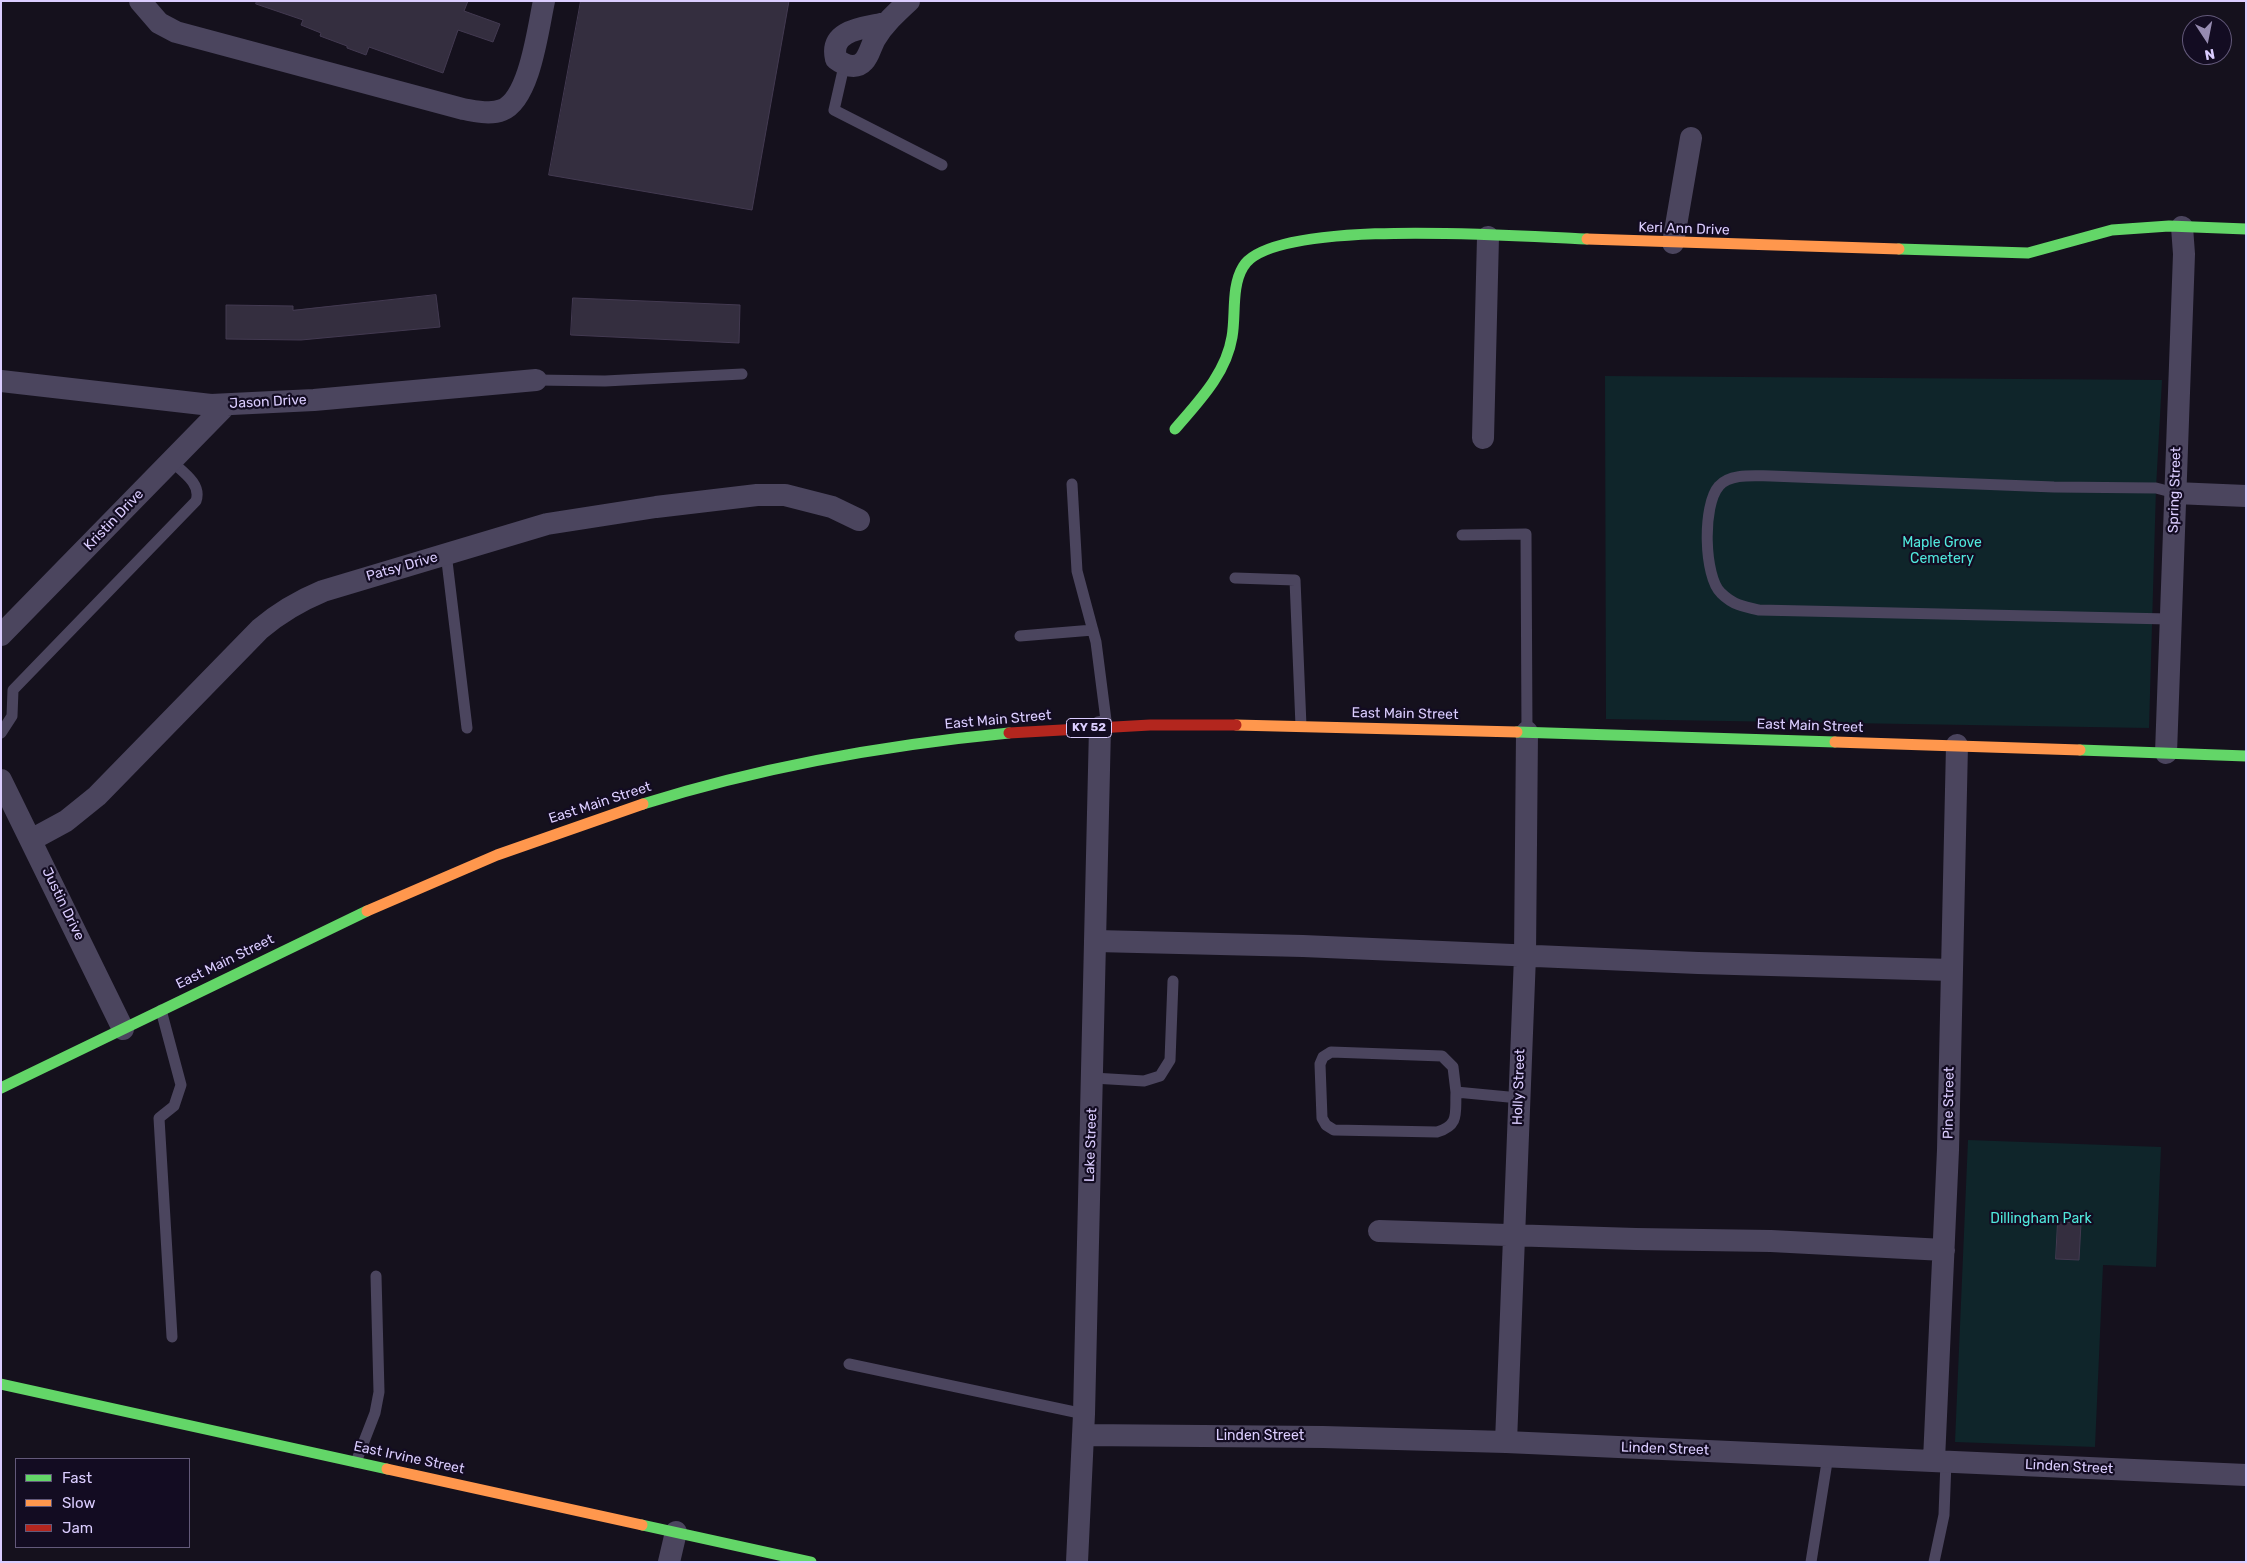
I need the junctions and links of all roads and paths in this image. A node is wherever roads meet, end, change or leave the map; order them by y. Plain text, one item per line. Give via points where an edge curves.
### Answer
1 (140, 1) edge
2 (544, 1) edge
3 (909, 1) edge
4 (886, 23) junction
5 (844, 66) junction
6 (1691, 138) dead end
7 (942, 165) dead end
8 (2182, 227) junction
9 (2246, 229) edge
10 (1488, 237) junction
11 (1673, 243) junction
12 (742, 374) dead end
13 (536, 380) joint
14 (1, 381) edge
15 (226, 405) junction
16 (1175, 428) dead end
17 (1483, 438) dead end
18 (171, 461) junction
19 (1072, 484) dead end
20 (2175, 493) junction
21 (2246, 496) edge
22 (859, 520) dead end
23 (1462, 535) dead end
24 (446, 554) junction
25 (1235, 578) dead end
26 (2169, 619) junction
27 (1093, 630) junction
28 (1, 635) edge
29 (1020, 636) dead end
30 (1302, 726) junction
31 (1104, 727) junction
32 (467, 728) dead end
33 (1527, 732) junction
34 (1, 733) edge
35 (1957, 745) junction
36 (2166, 753) junction
37 (2246, 756) edge
38 (1, 780) edge
39 (31, 840) junction
40 (1096, 941) junction
41 (1525, 956) junction
42 (1952, 970) junction
43 (1173, 981) dead end
44 (161, 1010) junction
45 (123, 1029) junction
46 (1093, 1078) junction
47 (1, 1088) edge
48 (1456, 1092) junction
49 (1519, 1098) junction
50 (1379, 1230) dead end
51 (1513, 1234) junction
52 (1944, 1250) junction
53 (376, 1276) dead end
54 (172, 1337) dead end
55 (849, 1364) dead end
56 (1, 1384) edge
57 (1083, 1424) junction
58 (1506, 1442) junction
59 (1828, 1456) junction
60 (1940, 1460) junction
61 (356, 1462) junction
62 (2246, 1475) edge
63 (676, 1532) junction
64 (669, 1562) edge
65 (811, 1562) edge
66 (1077, 1562) edge
67 (1811, 1562) edge
68 (1934, 1562) edge

1 - 2 street via 160,23 176,32 463,109 491,112 502,110 521,90
3 - 4 street
4 - 5 street via 864,61 855,66
4 - 5 street via 847,32 837,40 836,59
5 - 7 lane via 834,110
6 - 11 street
8 - 9 main road, Keri Ann Drive
8 - 11 main road, Keri Ann Drive via 2112,230 2028,253
8 - 20 street, Spring Street via 2184,254
10 - 11 main road, Keri Ann Drive
10 - 16 main road, Keri Ann Drive via 1359,234 1311,239 1268,248 1252,255 1243,266 1237,287 1229,354 1220,372
10 - 17 street
12 - 13 lane via 605,381
13 - 15 street, Jason Drive
14 - 15 street, Jason Drive
15 - 18 street, Kristin Drive
18 - 28 street, Kristin Drive
18 - 34 lane via 196,486 199,494 196,501 13,690 12,716
19 - 27 lane via 1078,571
20 - 21 street
20 - 26 street, Spring Street
20 - 26 lane via 2156,488 1737,477 1719,486 1710,505 1706,531 1709,562 1719,592 1736,605
22 - 24 street, Patsy Drive via 811,500 785,495 757,495 583,517 539,526
23 - 33 lane via 1526,534
24 - 32 lane
24 - 39 street, Patsy Drive via 323,591 278,614 225,663 97,796 66,821
25 - 30 lane via 1294,580
26 - 36 street, Spring Street
27 - 29 lane
27 - 31 lane
30 - 31 main road, East Main Street / KY 52
30 - 33 main road, East Main Street / KY 52
31 - 40 street, Lake Street
31 - 44 main road, East Main Street / KY 52 via 1015,732 910,744 781,768 649,802 535,840 440,877
33 - 35 main road, East Main Street / KY 52
33 - 41 street, Holly Street
35 - 36 main road, East Main Street / KY 52
35 - 42 street, Pine Street
36 - 37 main road, East Main Street / KY 52
38 - 39 street, Justin Drive
39 - 45 street, Justin Drive
40 - 41 street
40 - 46 street, Lake Street
41 - 42 street
41 - 49 street, Holly Street
42 - 52 street, Pine Street
43 - 46 lane via 1170,1060 1160,1076 1144,1081
44 - 45 main road, East Main Street / KY 52
44 - 54 lane via 181,1085 174,1106 159,1118
45 - 47 main road, East Main Street / KY 52
46 - 57 street, Lake Street
48 - 48 lane via 1455,1120 1449,1128 1437,1132 1334,1130 1322,1118 1320,1064 1330,1052 1442,1056 1454,1067
48 - 49 lane
49 - 51 street, Holly Street
50 - 51 street
51 - 52 street via 1771,1241
51 - 58 street, Holly Street
52 - 60 street, Pine Street
53 - 61 lane via 379,1392 375,1413
55 - 57 lane
56 - 61 main road, East Irvine Street
57 - 58 street, Linden Street via 1323,1437
57 - 66 street, Lake Street
58 - 59 street, Linden Street
59 - 60 street, Linden Street
59 - 67 lane
60 - 62 street, Linden Street
60 - 68 lane via 1944,1515
61 - 63 main road, East Irvine Street
63 - 64 street
63 - 65 main road, East Irvine Street

